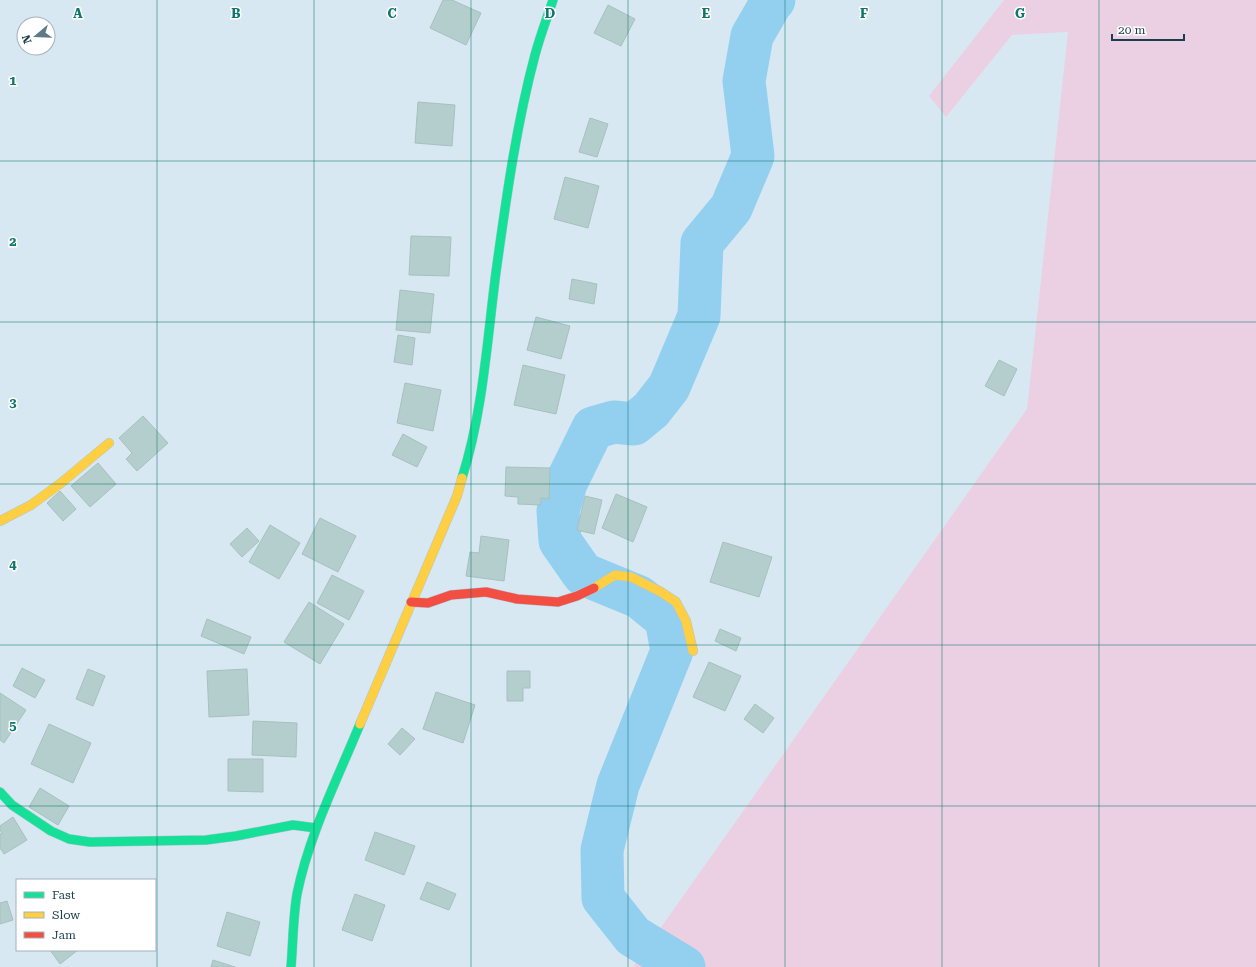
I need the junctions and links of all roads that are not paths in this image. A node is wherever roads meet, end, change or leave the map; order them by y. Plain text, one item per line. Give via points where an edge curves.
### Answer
1 (553, 0) edge
2 (109, 442) dead end
3 (0, 521) edge
4 (411, 602) junction
5 (693, 652) dead end
6 (0, 792) edge
7 (316, 828) junction
8 (291, 967) edge

1 - 4 main road via 535,54 516,141 484,374 470,454 457,496
2 - 3 main road via 37,501
4 - 5 main road via 428,603 450,595 486,592 517,599 558,602 577,596 616,575 631,577 676,602 686,621
4 - 7 main road
6 - 7 main road via 12,805 51,831 69,839 90,842 206,840 293,825
7 - 8 main road via 297,896

